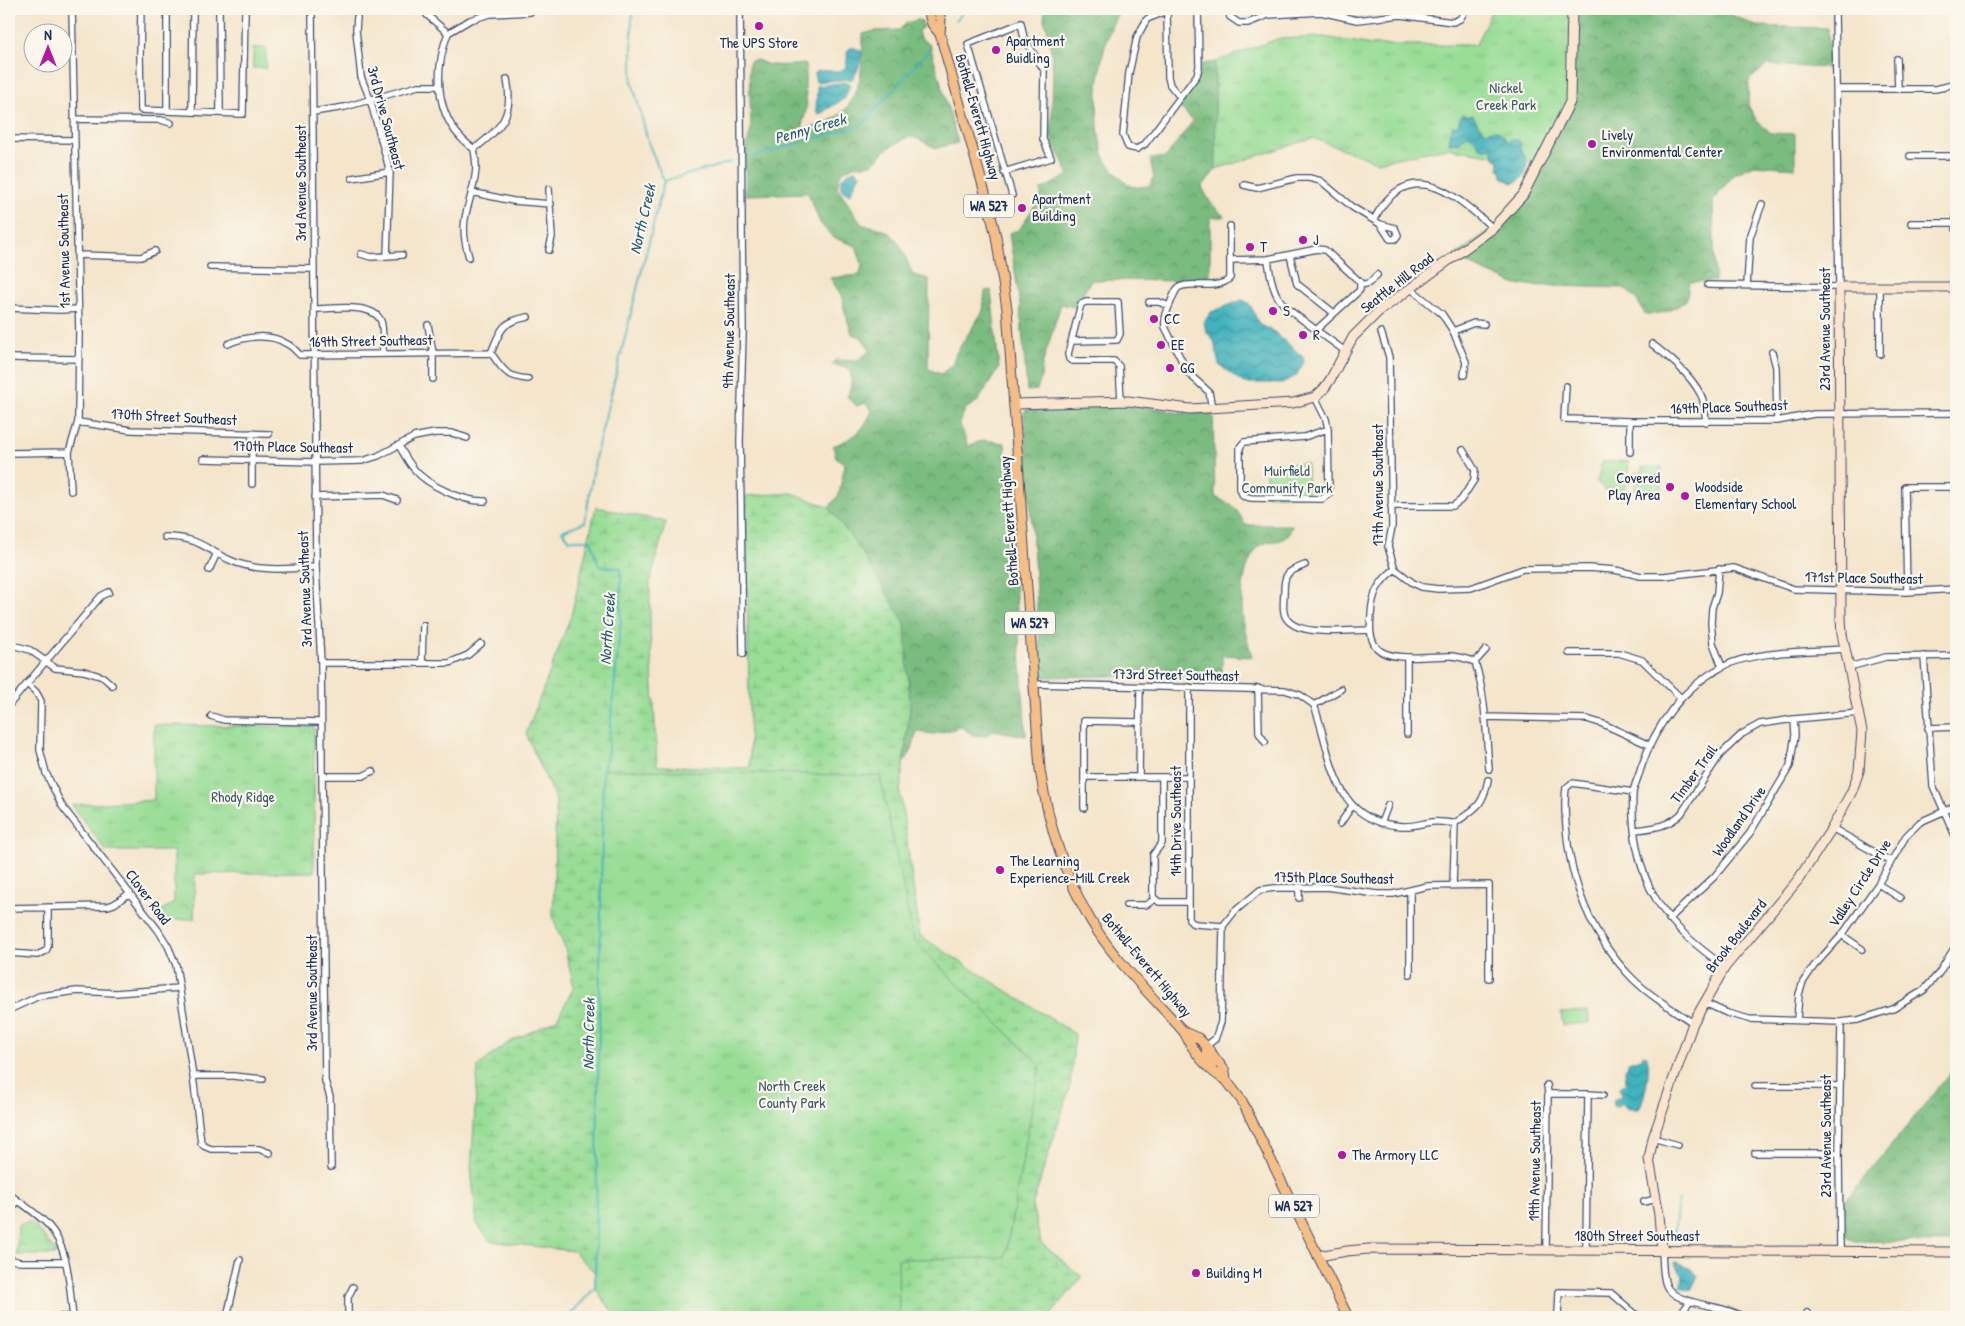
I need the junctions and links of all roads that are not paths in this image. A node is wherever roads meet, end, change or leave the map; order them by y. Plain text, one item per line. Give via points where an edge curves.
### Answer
1 (72, 9) edge
2 (141, 9) edge
3 (167, 9) edge
4 (193, 9) edge
5 (218, 9) edge
6 (244, 9) edge
7 (312, 9) edge
8 (740, 9) edge
9 (928, 9) edge
10 (938, 9) edge
11 (1198, 9) edge
12 (1228, 9) edge
13 (1572, 9) edge
14 (1835, 9) edge
15 (1167, 10) edge
16 (1321, 10) edge
17 (1465, 11) edge
18 (530, 12) dead end
19 (427, 16) dead end
20 (357, 17) dead end
21 (448, 33) junction
22 (940, 34) junction
23 (1897, 59) dead end
24 (507, 78) dead end
25 (1956, 81) edge
26 (439, 86) junction
27 (1836, 89) junction
28 (1898, 89) junction
29 (1180, 97) junction
30 (370, 99) junction
31 (167, 111) junction
32 (192, 112) junction
33 (313, 112) junction
34 (220, 113) junction
35 (74, 119) junction
36 (171, 123) dead end
37 (9, 139) edge
38 (74, 140) junction
39 (474, 149) junction
40 (1910, 156) dead end
41 (1956, 156) edge
42 (390, 172) junction
43 (1004, 172) junction
44 (352, 178) dead end
45 (1244, 185) dead end
46 (549, 188) dead end
47 (471, 192) junction
48 (1012, 194) dead end
49 (551, 204) junction
50 (1762, 204) dead end
51 (1374, 219) junction
52 (1911, 222) dead end
53 (1956, 223) edge
54 (1380, 224) dead end
55 (1230, 226) dead end
56 (1493, 228) junction
57 (1956, 229) edge
58 (549, 250) dead end
59 (154, 252) dead end
60 (361, 254) dead end
61 (77, 255) junction
62 (402, 255) dead end
63 (1290, 255) junction
64 (387, 256) junction
65 (469, 257) dead end
66 (1268, 258) junction
67 (1231, 260) junction
68 (210, 267) dead end
69 (314, 269) junction
70 (1377, 275) dead end
71 (1361, 285) junction
72 (1708, 285) dead end
73 (1747, 285) junction
74 (1839, 287) junction
75 (1880, 287) junction
76 (1956, 287) edge
77 (1410, 288) junction
78 (1149, 302) dead end
79 (1169, 306) junction
80 (9, 308) edge
81 (78, 309) junction
82 (314, 309) junction
83 (1334, 314) junction
84 (528, 316) dead end
85 (1484, 324) dead end
86 (428, 325) dead end
87 (1316, 330) junction
88 (1453, 331) junction
89 (1381, 332) dead end
90 (1072, 341) junction
91 (228, 344) dead end
92 (1652, 344) dead end
93 (1345, 351) junction
94 (1772, 352) dead end
95 (383, 353) junction
96 (433, 353) junction
97 (492, 353) junction
98 (1880, 354) dead end
99 (315, 355) junction
100 (9, 358) edge
101 (79, 359) junction
102 (1464, 375) dead end
103 (433, 379) dead end
104 (528, 379) dead end
105 (1566, 386) dead end
106 (1315, 397) junction
107 (1120, 400) junction
108 (1014, 404) junction
109 (1212, 408) junction
110 (1956, 413) edge
111 (1839, 415) junction
112 (1777, 421) junction
113 (78, 422) junction
114 (1630, 422) junction
115 (1706, 422) junction
116 (1328, 429) junction
117 (252, 433) junction
118 (269, 434) dead end
119 (466, 438) dead end
120 (399, 446) junction
121 (1463, 450) dead end
122 (9, 452) edge
123 (69, 452) junction
124 (1630, 452) dead end
125 (203, 458) dead end
126 (252, 460) junction
127 (315, 462) junction
128 (252, 484) dead end
129 (1956, 487) edge
130 (71, 491) dead end
131 (315, 497) junction
132 (397, 500) dead end
133 (485, 501) dead end
134 (1391, 506) junction
135 (165, 537) dead end
136 (217, 553) junction
137 (1305, 565) dead end
138 (316, 567) junction
139 (1395, 569) junction
140 (1719, 569) junction
141 (209, 570) dead end
142 (1956, 589) edge
143 (1841, 590) junction
144 (109, 592) dead end
145 (1907, 592) junction
146 (423, 625) dead end
147 (1370, 630) junction
148 (9, 644) edge
149 (481, 644) dead end
150 (1844, 649) junction
151 (1486, 650) dead end
152 (1570, 653) dead end
153 (743, 654) dead end
154 (1924, 656) junction
155 (1956, 656) edge
156 (1407, 657) junction
157 (46, 662) junction
158 (1475, 662) junction
159 (422, 663) junction
160 (320, 664) junction
161 (1722, 667) junction
162 (1849, 667) junction
163 (27, 684) junction
164 (1034, 684) junction
165 (112, 685) dead end
166 (1140, 687) junction
167 (1189, 687) junction
168 (1258, 688) junction
169 (1341, 689) dead end
170 (1681, 698) junction
171 (9, 705) edge
172 (1314, 705) junction
173 (1859, 713) junction
174 (211, 716) dead end
175 (1485, 717) junction
176 (1794, 719) junction
177 (321, 722) junction
178 (1139, 722) junction
179 (1956, 727) edge
180 (1928, 728) junction
181 (1406, 734) dead end
182 (1265, 742) dead end
183 (1649, 745) junction
184 (1489, 769) dead end
185 (373, 771) dead end
186 (322, 776) junction
187 (1084, 777) junction
188 (1139, 777) junction
189 (1188, 777) junction
190 (1162, 778) junction
191 (1488, 780) dead end
192 (1633, 792) junction
193 (1388, 805) dead end
194 (1352, 806) junction
195 (1956, 806) edge
196 (1084, 808) dead end
197 (1943, 811) junction
198 (1381, 823) junction
199 (1455, 823) junction
200 (1340, 824) dead end
201 (1832, 828) junction
202 (1635, 830) junction
203 (1956, 838) edge
204 (1890, 861) junction
205 (1878, 884) junction
206 (1453, 885) junction
207 (1300, 887) junction
208 (1410, 890) junction
209 (130, 893) junction
210 (1300, 898) dead end
211 (1900, 898) dead end
212 (1154, 899) junction
213 (1189, 902) junction
214 (1126, 905) dead end
215 (48, 907) junction
216 (9, 908) edge
217 (1669, 919) junction
218 (1223, 926) junction
219 (1842, 935) junction
220 (1956, 945) edge
221 (1862, 949) dead end
222 (9, 953) edge
223 (1725, 967) junction
224 (1410, 974) dead end
225 (1488, 978) dead end
226 (179, 988) junction
227 (1705, 1002) junction
228 (9, 1010) edge
229 (1797, 1020) junction
230 (1841, 1022) junction
231 (1693, 1023) junction
232 (1184, 1032) junction
233 (1206, 1046) junction
234 (193, 1076) junction
235 (263, 1079) dead end
236 (1226, 1080) junction
237 (1547, 1085) dead end
238 (1755, 1086) dead end
239 (1839, 1086) junction
240 (1548, 1094) junction
241 (1588, 1094) junction
242 (1603, 1095) dead end
243 (1653, 1138) junction
244 (1678, 1145) dead end
245 (270, 1153) dead end
246 (1755, 1153) dead end
247 (1839, 1153) junction
248 (331, 1167) dead end
249 (9, 1194) edge
250 (1656, 1198) junction
251 (18, 1201) junction
252 (1644, 1202) dead end
253 (9, 1211) edge
254 (1546, 1249) junction
255 (1586, 1249) junction
256 (1662, 1250) junction
257 (1840, 1250) junction
258 (1956, 1252) edge
259 (1318, 1256) junction
260 (9, 1259) edge
261 (240, 1260) dead end
262 (65, 1262) junction
263 (353, 1287) dead end
264 (1690, 1302) junction
265 (60, 1317) edge
266 (73, 1317) edge
267 (227, 1317) edge
268 (348, 1317) edge
269 (1348, 1317) edge
270 (1558, 1317) edge
271 (1639, 1317) edge
272 (1678, 1317) edge
273 (1742, 1317) edge

1 - 35 street, 1st Avenue Southeast
2 - 31 street via 141,110
3 - 31 street
4 - 32 street
5 - 34 street
6 - 34 street via 244,114
7 - 33 street, 3rd Avenue Southeast
8 - 153 street, 9th Avenue Southeast
9 - 22 main road, Bothell-Everett Highway / WA 527 via 932,24
10 - 22 main road, Bothell-Everett Highway / WA 527
11 - 29 street via 1199,67 1197,75
12 - 16 street via 1230,17 1239,24 1268,15
13 - 56 street, Seattle Hill Road via 1570,102 1523,194
14 - 27 street, 23rd Avenue Southeast
15 - 29 street via 1168,77 1170,86
15 - 29 street via 1147,19 1140,30 1129,73 1123,135 1128,147 1136,149 1142,146
16 - 17 street via 1357,20 1400,15 1453,22 1460,19
18 - 21 street via 490,14 470,20
19 - 21 street
20 - 30 street, 3rd Drive Southeast via 361,77
21 - 26 street via 441,53
22 - 108 main road, Bothell-Everett Highway / WA 527 via 996,236 1007,309
23 - 28 street
24 - 39 street via 510,101 506,119 495,133
25 - 28 street via 1935,89
26 - 30 street via 418,86
26 - 39 street via 452,126
27 - 28 street
27 - 74 street, 23rd Avenue Southeast
30 - 33 street
30 - 42 street, 3rd Drive Southeast
31 - 32 street
32 - 34 street
33 - 69 street, 3rd Avenue Southeast
35 - 36 street via 161,120
35 - 38 street, 1st Avenue Southeast
37 - 38 street
38 - 61 street, 1st Avenue Southeast
39 - 47 street via 476,168
40 - 41 street
41 - 53 street
42 - 44 street
42 - 64 street, 3rd Drive Southeast
43 - 43 street via 968,44 1021,23 1024,38 1044,70 1043,139 1050,158
43 - 48 street
45 - 51 street via 1256,188 1296,178 1321,181 1352,207
46 - 49 street
47 - 49 street via 513,201
47 - 65 street via 463,226
49 - 58 street
50 - 73 street via 1750,237
51 - 54 street
51 - 56 street via 1394,193 1415,184 1455,196
52 - 53 street
53 - 57 street
55 - 67 street
56 - 77 street, Seattle Hill Road
59 - 61 street via 141,257
60 - 64 street
61 - 81 street, 1st Avenue Southeast
62 - 64 street
63 - 66 street
63 - 71 street via 1322,249
63 - 83 street via 1297,284
66 - 67 street
66 - 87 street via 1276,297
67 - 79 street via 1228,280 1180,287
68 - 69 street
69 - 82 street, 3rd Avenue Southeast
70 - 71 street via 1369,283
71 - 83 street via 1360,290
72 - 73 street
73 - 74 street
74 - 75 street
74 - 111 street, 23rd Avenue Southeast
75 - 76 street
75 - 98 street
77 - 88 street via 1442,314
77 - 93 street, Seattle Hill Road via 1378,312 1353,337
78 - 79 street
79 - 109 street via 1165,327 1188,373 1209,392
80 - 81 street
81 - 101 street, 1st Avenue Southeast
82 - 95 street via 363,308 374,312 382,322
82 - 99 street, 3rd Avenue Southeast
83 - 87 street
84 - 97 street via 512,320 501,329
85 - 88 street via 1474,323
86 - 96 street
87 - 93 street
88 - 102 street via 1466,362
89 - 134 street, 17th Avenue Southeast via 1390,357
90 - 90 street via 1081,304 1118,302 1120,334 1117,340
90 - 107 street via 1069,359 1114,361 1119,366
91 - 99 street, 169th Street Southeast via 241,338 274,338 300,354
92 - 115 street via 1677,364 1701,394
93 - 106 street, Seattle Hill Road via 1330,380
94 - 112 street via 1776,367
95 - 96 street, 169th Street Southeast
95 - 99 street, 169th Street Southeast
96 - 97 street, 169th Street Southeast
96 - 103 street
97 - 104 street via 514,378
99 - 127 street, 3rd Avenue Southeast
100 - 101 street
101 - 113 street, 1st Avenue Southeast
105 - 114 street, 169th Place Southeast via 1564,419
106 - 109 street via 1293,404
106 - 116 street
107 - 108 street
107 - 109 street via 1177,408
108 - 164 main road, Bothell-Everett Highway / WA 527
110 - 111 street, 169th Place Southeast
111 - 112 street, 169th Place Southeast via 1814,414
111 - 143 street, 23rd Avenue Southeast
112 - 115 street, 169th Place Southeast
113 - 117 street, 170th Street Southeast via 131,430
113 - 123 street, 1st Avenue Southeast
114 - 115 street, 169th Place Southeast
114 - 124 street
116 - 116 street via 1304,436 1242,443 1240,489 1243,496 1326,497 1329,491
117 - 118 street, 170th Street Southeast
117 - 126 street
119 - 120 street, 170th Place Southeast via 452,433 435,433 414,437
120 - 127 street, 170th Place Southeast via 362,461
120 - 133 street via 414,469 429,482 474,501
121 - 134 street via 1475,470 1474,480 1462,500 1453,506
122 - 123 street
123 - 130 street, 1st Avenue Southeast
125 - 126 street, 170th Place Southeast
126 - 127 street, 170th Place Southeast
126 - 128 street
127 - 131 street, 3rd Avenue Southeast
129 - 145 street via 1905,486
131 - 132 street via 383,495
131 - 138 street, 3rd Avenue Southeast
134 - 139 street, 17th Avenue Southeast via 1392,527 1388,547
135 - 136 street via 198,541
136 - 138 street via 234,562 259,568
136 - 141 street
137 - 147 street via 1291,570 1284,578 1283,608 1290,623 1306,630
138 - 160 street, 3rd Avenue Southeast
139 - 140 street, 171st Place Southeast via 1422,588 1438,589 1472,588 1523,569 1588,568 1664,576
139 - 147 street via 1384,577 1374,592
140 - 143 street, 171st Place Southeast via 1734,568 1794,589
140 - 161 street via 1711,623 1713,643
142 - 145 street, 171st Place Southeast
143 - 145 street, 171st Place Southeast
143 - 150 street, 23rd Avenue Southeast
144 - 157 street via 102,596
146 - 159 street
147 - 156 street via 1377,649 1384,654
148 - 157 street via 30,650
149 - 159 street via 468,655 450,663
150 - 161 street via 1778,654
150 - 162 street, Brook Boulevard
151 - 158 street
152 - 170 street via 1618,653 1642,660
154 - 155 street
154 - 162 street via 1886,657
154 - 180 street
156 - 158 street via 1452,656
156 - 181 street
157 - 163 street
157 - 165 street via 55,668 103,677
158 - 175 street
159 - 160 street
160 - 177 street, 3rd Avenue Southeast
161 - 170 street
162 - 173 street, Brook Boulevard
163 - 171 street
163 - 209 street, Clover Road via 41,701 40,750 53,790
164 - 166 street, 173rd Street Southeast
164 - 232 main road, Bothell-Everett Highway / WA 527 via 1044,797 1062,861 1091,922
166 - 167 street, 173rd Street Southeast
166 - 178 street
167 - 168 street, 173rd Street Southeast
167 - 189 street, 14th Drive Southeast
168 - 172 street, 173rd Street Southeast via 1286,690
168 - 182 street via 1258,733
169 - 172 street
170 - 183 street
172 - 194 street via 1336,780
173 - 176 street, Timber Trail
173 - 201 street, Brook Boulevard via 1862,731 1859,771
174 - 177 street via 224,720
175 - 183 street via 1587,720 1604,724
175 - 184 street
176 - 202 street, Timber Trail via 1760,724 1742,734 1720,755 1674,821 1663,827
176 - 217 street, Woodland Drive via 1790,766 1750,833 1714,877
177 - 186 street, 3rd Avenue Southeast
178 - 187 street via 1084,722
178 - 188 street
179 - 180 street
180 - 197 street via 1933,786
183 - 192 street
185 - 186 street via 363,776
186 - 248 street, 3rd Avenue Southeast via 325,1081 330,1097
187 - 188 street
187 - 196 street
188 - 190 street
189 - 190 street
189 - 213 street, 14th Drive Southeast
190 - 212 street via 1162,843 1152,855
191 - 199 street via 1485,796 1476,808
192 - 202 street
192 - 231 street via 1572,783 1566,788 1567,843 1573,872 1597,933 1617,962 1653,996
193 - 198 street
194 - 198 street
194 - 200 street
195 - 197 street, Valley Circle Drive
197 - 203 street
197 - 204 street, Valley Circle Drive via 1920,822 1906,836
198 - 199 street via 1404,827 1434,822
199 - 206 street
201 - 204 street
201 - 223 street, Brook Boulevard via 1798,880
202 - 217 street via 1638,857 1646,879
204 - 205 street, Valley Circle Drive
205 - 211 street
205 - 219 street, Valley Circle Drive
206 - 208 street, 175th Place Southeast
206 - 225 street, 175th Place Southeast via 1489,885
207 - 208 street, 175th Place Southeast via 1344,888 1377,894
207 - 210 street
207 - 218 street, 175th Place Southeast via 1260,890
208 - 224 street
209 - 215 street via 108,906
209 - 226 street, Clover Road via 168,946 176,965
212 - 213 street via 1159,902
212 - 214 street via 1146,905
213 - 218 street, 14th Drive Southeast via 1192,923
215 - 216 street
215 - 222 street via 46,951 37,955
217 - 223 street via 1696,946
218 - 233 street via 1221,1022 1215,1039
219 - 221 street
219 - 229 street, Valley Circle Drive via 1803,982
220 - 230 street via 1924,990 1893,1009
223 - 227 street, Brook Boulevard
226 - 228 street via 116,993 77,991 39,996
226 - 234 street, Clover Road
227 - 229 street via 1749,1019
227 - 231 street, Brook Boulevard
229 - 230 street
230 - 239 street, 23rd Avenue Southeast
231 - 243 street, Brook Boulevard
232 - 233 main road, Bothell-Everett Highway / WA 527
232 - 236 main road, Bothell-Everett Highway / WA 527 via 1201,1057
233 - 236 main road, Bothell-Everett Highway / WA 527 via 1225,1071
234 - 235 street
234 - 245 street, Clover Road via 200,1140 204,1146 211,1149 260,1149
236 - 259 main road, Bothell-Everett Highway / WA 527 via 1242,1101
237 - 240 street
238 - 239 street
239 - 247 street, 23rd Avenue Southeast
240 - 241 street, 19th Avenue Southeast
240 - 254 street, 19th Avenue Southeast
241 - 242 street, 19th Avenue Southeast
241 - 255 street
243 - 244 street
243 - 250 street, Brook Boulevard via 1649,1159
246 - 247 street
247 - 257 street, 23rd Avenue Southeast
249 - 251 street
250 - 252 street
250 - 256 street, Brook Boulevard
251 - 253 street
251 - 262 street via 48,1225
254 - 255 street, 180th Street Southeast
254 - 259 street, 180th Street Southeast via 1369,1249
255 - 256 street, 180th Street Southeast
256 - 257 street, 180th Street Southeast
256 - 264 street via 1666,1287
257 - 258 street, 180th Street Southeast
259 - 269 main road, Bothell-Everett Highway / WA 527
260 - 262 street
261 - 267 street
262 - 266 street
263 - 268 street via 348,1297
264 - 272 street
264 - 273 street via 1723,1308
265 - 266 street
270 - 271 street via 1558,1292 1611,1293

